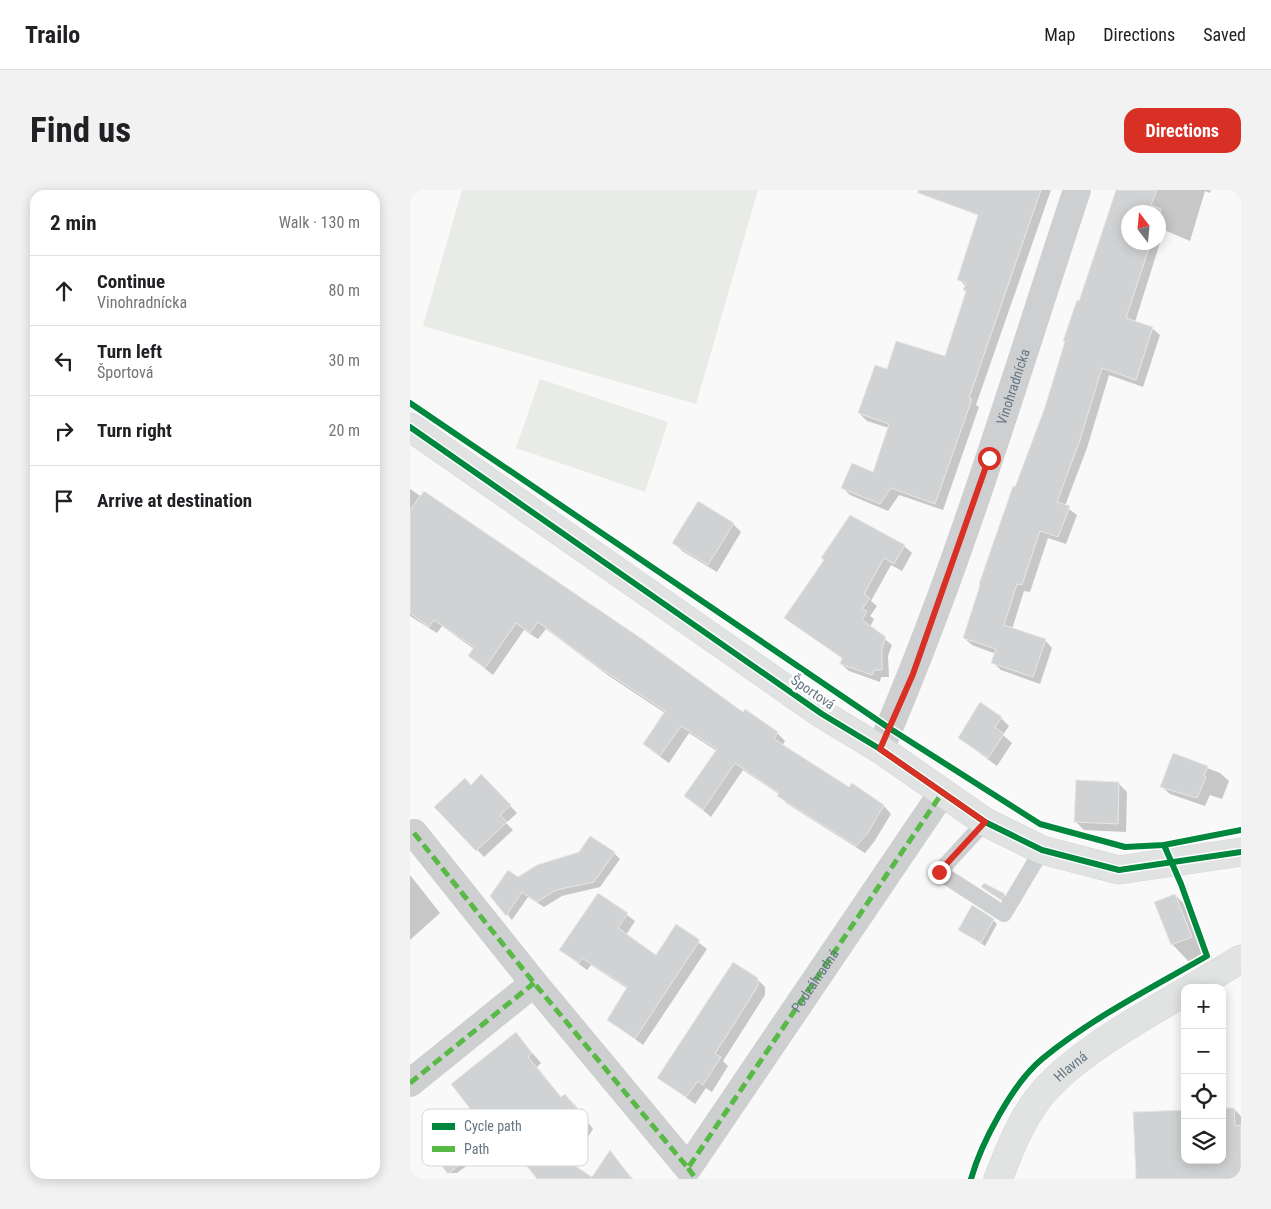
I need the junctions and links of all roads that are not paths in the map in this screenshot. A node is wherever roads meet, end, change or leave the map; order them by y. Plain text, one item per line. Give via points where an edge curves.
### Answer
1 (1077, 190) edge
2 (410, 427) edge
3 (880, 749) junction
4 (942, 793) junction
5 (985, 822) junction
6 (414, 833) dead end
7 (1042, 850) junction
8 (1241, 852) edge
9 (1241, 959) edge
10 (534, 983) junction
11 (1199, 984) edge
12 (1181, 994) edge
13 (410, 1082) edge
14 (692, 1174) edge
15 (998, 1179) edge

1 - 3 street, Vinohradnícka via 986,468 913,674
2 - 3 street, Športová via 822,714
3 - 4 street, Športová
4 - 5 street, Športová
4 - 14 street, Podzáhradná
5 - 7 street, Športová
5 - 7 lane via 939,872 1004,914
6 - 10 street, Podzáhradná
7 - 8 street, Športová via 1119,870
9 - 11 street
10 - 13 street
10 - 14 street, Podzáhradná
12 - 15 street, Hlavná via 1076,1062 1037,1100 1013,1141

